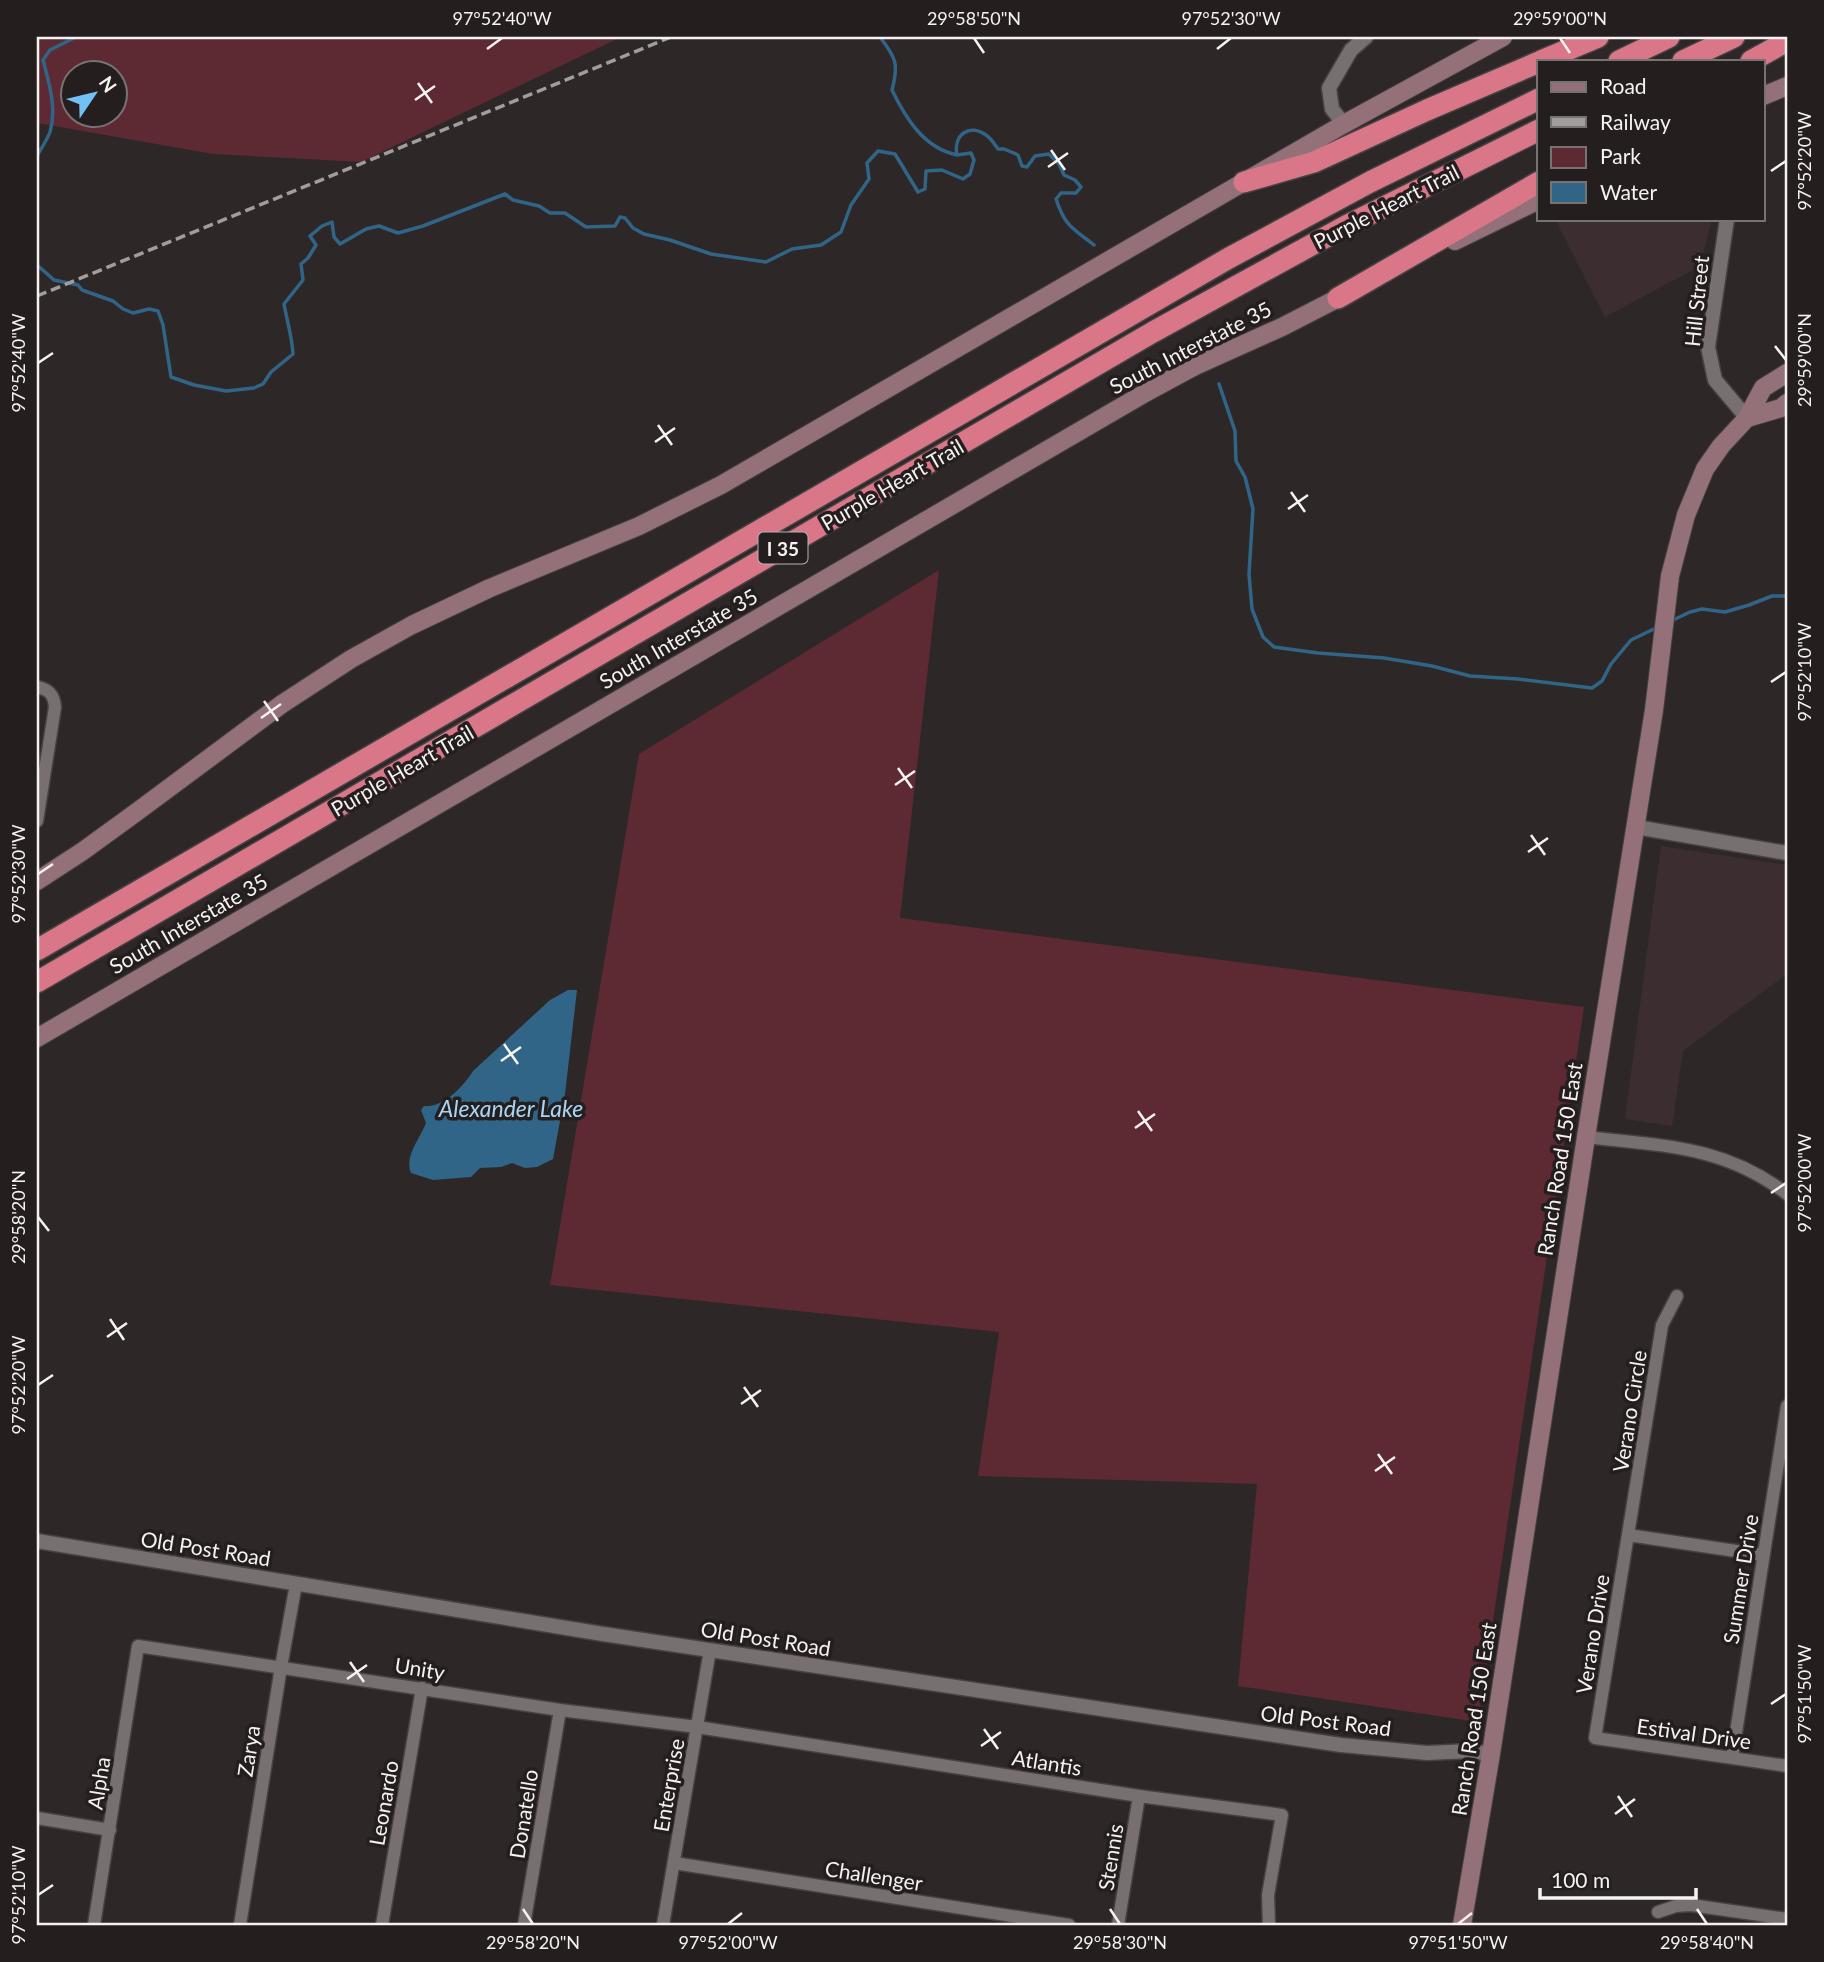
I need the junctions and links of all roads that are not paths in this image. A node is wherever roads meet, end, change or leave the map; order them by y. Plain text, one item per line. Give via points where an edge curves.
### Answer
1 (1366, 37) edge
2 (1503, 37) edge
3 (1598, 37) edge
4 (1669, 37) edge
5 (1734, 37) edge
6 (1787, 41) edge
7 (1545, 60) edge
8 (1621, 60) edge
9 (1685, 60) edge
10 (1753, 60) edge
11 (1537, 63) edge
12 (1787, 86) edge
13 (1764, 96) edge
14 (1537, 101) edge
15 (1343, 124) junction
16 (1537, 131) edge
17 (1244, 182) junction
18 (1537, 183) edge
19 (1537, 201) edge
20 (1727, 220) edge
21 (1338, 298) junction
22 (1787, 373) edge
23 (1787, 403) edge
24 (1747, 418) junction
25 (37, 687) edge
26 (37, 821) edge
27 (1636, 827) junction
28 (1787, 853) edge
29 (37, 881) edge
30 (37, 950) edge
31 (37, 982) edge
32 (37, 1038) edge
33 (1586, 1137) junction
34 (1787, 1194) edge
35 (1677, 1296) dead end
36 (1787, 1412) edge
37 (1628, 1535) junction
38 (37, 1541) edge
39 (1763, 1555) junction
40 (296, 1584) junction
41 (138, 1646) joint
42 (710, 1650) junction
43 (281, 1667) junction
44 (422, 1688) junction
45 (560, 1710) junction
46 (697, 1727) junction
47 (1595, 1738) joint
48 (1491, 1754) junction
49 (1732, 1758) junction
50 (1787, 1766) edge
51 (1139, 1796) junction
52 (37, 1818) edge
53 (110, 1830) junction
54 (674, 1863) junction
55 (1658, 1912) dead end
56 (1787, 1919) edge
57 (94, 1925) edge
58 (240, 1925) edge
59 (383, 1925) edge
60 (524, 1925) edge
61 (663, 1925) edge
62 (1069, 1925) edge
63 (1118, 1925) edge
64 (1269, 1925) edge
65 (1462, 1925) edge

1 - 15 street via 1351,50 1329,88 1332,108
2 - 15 main road
3 - 7 highway
4 - 8 highway
5 - 9 highway
6 - 10 highway
11 - 17 highway via 1314,162
12 - 13 main road
14 - 30 highway, Purple Heart Trail / I 35 via 1370,182 1229,258
15 - 17 main road
16 - 31 highway, Purple Heart Trail / I 35 via 1346,226 1153,332
17 - 29 main road via 721,485 639,526 490,588 351,659
18 - 21 highway
19 - 21 main road, South Interstate 35
20 - 24 street, Hill Street via 1708,347 1715,380
21 - 32 main road, South Interstate 35 via 1145,393
22 - 24 main road, Ranch Road 150 East via 1763,388
23 - 24 main road, Ranch Road 150 East
24 - 27 main road, Ranch Road 150 East via 1706,469 1686,515 1670,576
25 - 26 street via 49,691 55,707
27 - 28 street
27 - 33 main road, Ranch Road 150 East
33 - 34 street via 1715,1155
33 - 48 main road, Ranch Road 150 East
35 - 37 street, Verano Circle via 1662,1325
36 - 39 street, Summer Drive
37 - 39 street
37 - 47 street, Verano Drive
38 - 40 street, Old Post Road
39 - 49 street, Summer Drive
40 - 42 street, Old Post Road
40 - 43 street, Zarya
41 - 43 street, Unity
41 - 53 street, Alpha
42 - 46 street, Enterprise
42 - 48 street, Old Post Road via 1341,1745
43 - 44 street, Unity
43 - 58 street, Zarya
44 - 45 street, Unity
44 - 59 street, Leonardo
45 - 46 street, Unity
45 - 60 street, Donatello
46 - 51 street, Atlantis
46 - 54 street, Enterprise
47 - 49 street, Estival Drive
48 - 65 main road, Ranch Road 150 East
49 - 50 street, Estival Drive
51 - 63 street, Stennis
51 - 64 street, Atlantis via 1282,1815 1268,1895
52 - 53 street
53 - 57 street, Alpha
54 - 61 street, Enterprise
54 - 62 street, Challenger
55 - 56 street via 1691,1905

